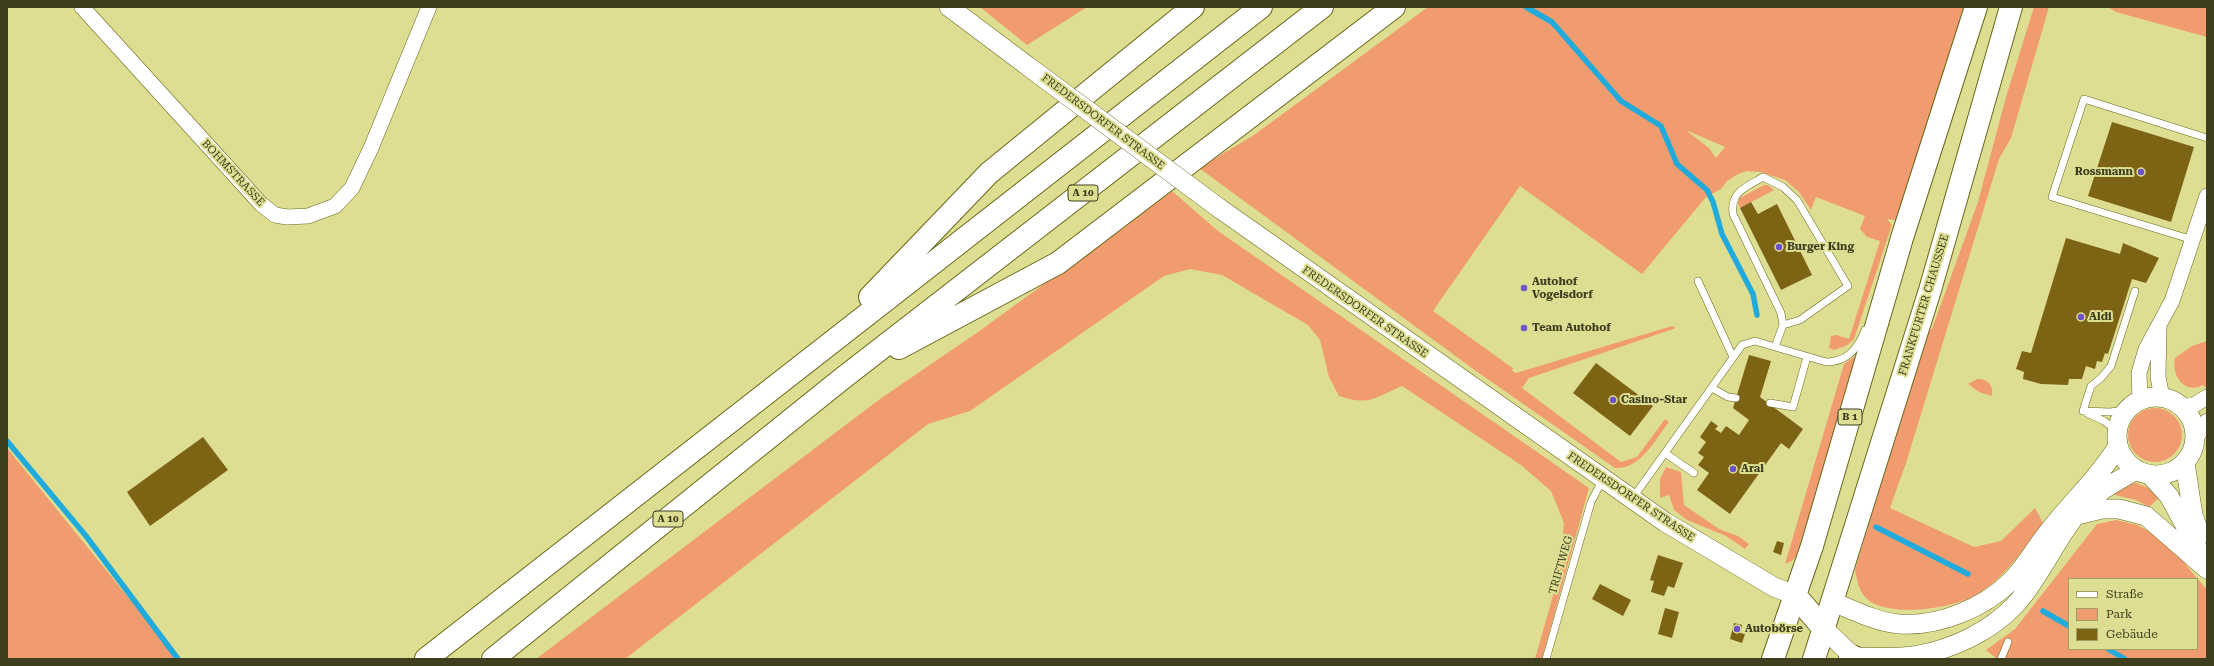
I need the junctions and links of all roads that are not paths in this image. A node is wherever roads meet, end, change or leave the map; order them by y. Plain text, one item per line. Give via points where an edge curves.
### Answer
1 (82, 7) edge
2 (429, 7) edge
3 (949, 7) edge
4 (1193, 7) edge
5 (1261, 7) edge
6 (1322, 7) edge
7 (1394, 7) edge
8 (1976, 7) edge
9 (2011, 7) edge
10 (2207, 138) edge
11 (2207, 196) edge
12 (1902, 238) junction
13 (2193, 240) junction
14 (1698, 281) dead end
15 (1878, 291) dead end
16 (2135, 291) dead end
17 (1867, 323) dead end
18 (1784, 325) junction
19 (2159, 325) junction
20 (1775, 347) junction
21 (818, 351) junction
22 (1733, 357) junction
23 (1807, 357) junction
24 (844, 378) junction
25 (1712, 388) junction
26 (2162, 397) junction
27 (2207, 397) edge
28 (1736, 398) dead end
29 (1770, 403) dead end
30 (2133, 405) junction
31 (2183, 407) junction
32 (2083, 411) junction
33 (2207, 421) edge
34 (2118, 438) junction
35 (2196, 438) junction
36 (1665, 453) junction
37 (2185, 463) junction
38 (1694, 473) dead end
39 (2143, 473) junction
40 (1603, 479) junction
41 (1632, 499) junction
42 (2077, 515) junction
43 (2207, 557) edge
44 (2207, 566) edge
45 (2207, 569) edge
46 (1795, 595) junction
47 (1833, 602) junction
48 (1824, 629) junction
49 (2008, 642) dead end
50 (1852, 658) edge
51 (426, 659) edge
52 (493, 659) edge
53 (1546, 659) edge
54 (1773, 659) edge
55 (1814, 659) edge
56 (2001, 659) edge

1 - 2 street, BOHMSTRASSE via 260,204 275,215 287,217 308,216 335,206 352,188
3 - 40 street, FREDERSDORFER STRASSE, bridge via 1219,208
4 - 21 main road via 989,173
5 - 21 main road
6 - 24 main road, A 10
7 - 24 main road via 1058,263
8 - 12 main road, B 1
9 - 47 main road, FRANKFURTER CHAUSSEE via 1932,282
10 - 13 lane via 2084,99 2052,197
11 - 13 street
12 - 15 lane
12 - 46 main road, B 1 via 1812,546
13 - 19 street via 2172,300
14 - 22 lane
16 - 32 lane via 2110,366 2101,378 2090,386
17 - 23 lane via 1863,336 1852,352 1838,362
18 - 18 lane via 1800,320 1848,286 1797,200 1783,187 1763,177 1736,193 1732,204 1733,214 1781,312
18 - 20 lane
19 - 26 street via 2158,377
19 - 30 street via 2146,349
20 - 22 lane via 1755,341 1742,346
20 - 23 lane
21 - 51 main road
22 - 25 lane
23 - 29 lane via 1793,407
24 - 52 main road, A 10
25 - 28 lane via 1728,397
25 - 36 lane
26 - 30 street via 2151,397
26 - 31 street via 2173,400
27 - 31 street via 2194,405
30 - 32 lane via 2110,412
30 - 34 street via 2120,420
31 - 35 street via 2195,427
32 - 34 lane via 2104,421
33 - 35 street
34 - 39 street via 2122,455
34 - 47 street via 2109,461 2046,535 2026,564 1995,595 1975,607 1931,622 1898,624 1862,614
35 - 37 street
36 - 38 lane
36 - 41 lane
37 - 39 street via 2175,471 2163,475
37 - 43 street via 2193,515
39 - 42 street via 2097,494
39 - 44 street via 2169,496
40 - 41 street, FREDERSDORFER STRASSE
40 - 53 lane, TRIFTWEG via 1591,502
41 - 46 street, FREDERSDORFER STRASSE via 1699,543 1774,587
42 - 45 street via 2102,509 2119,509 2146,516
42 - 50 street via 2017,603 1980,632 1942,649 1917,655
46 - 47 main road
46 - 48 main road
46 - 54 main road, B 1
47 - 48 main road, FRANKFURTER CHAUSSEE
48 - 50 street
48 - 55 main road, FRANKFURTER CHAUSSEE
49 - 56 lane

